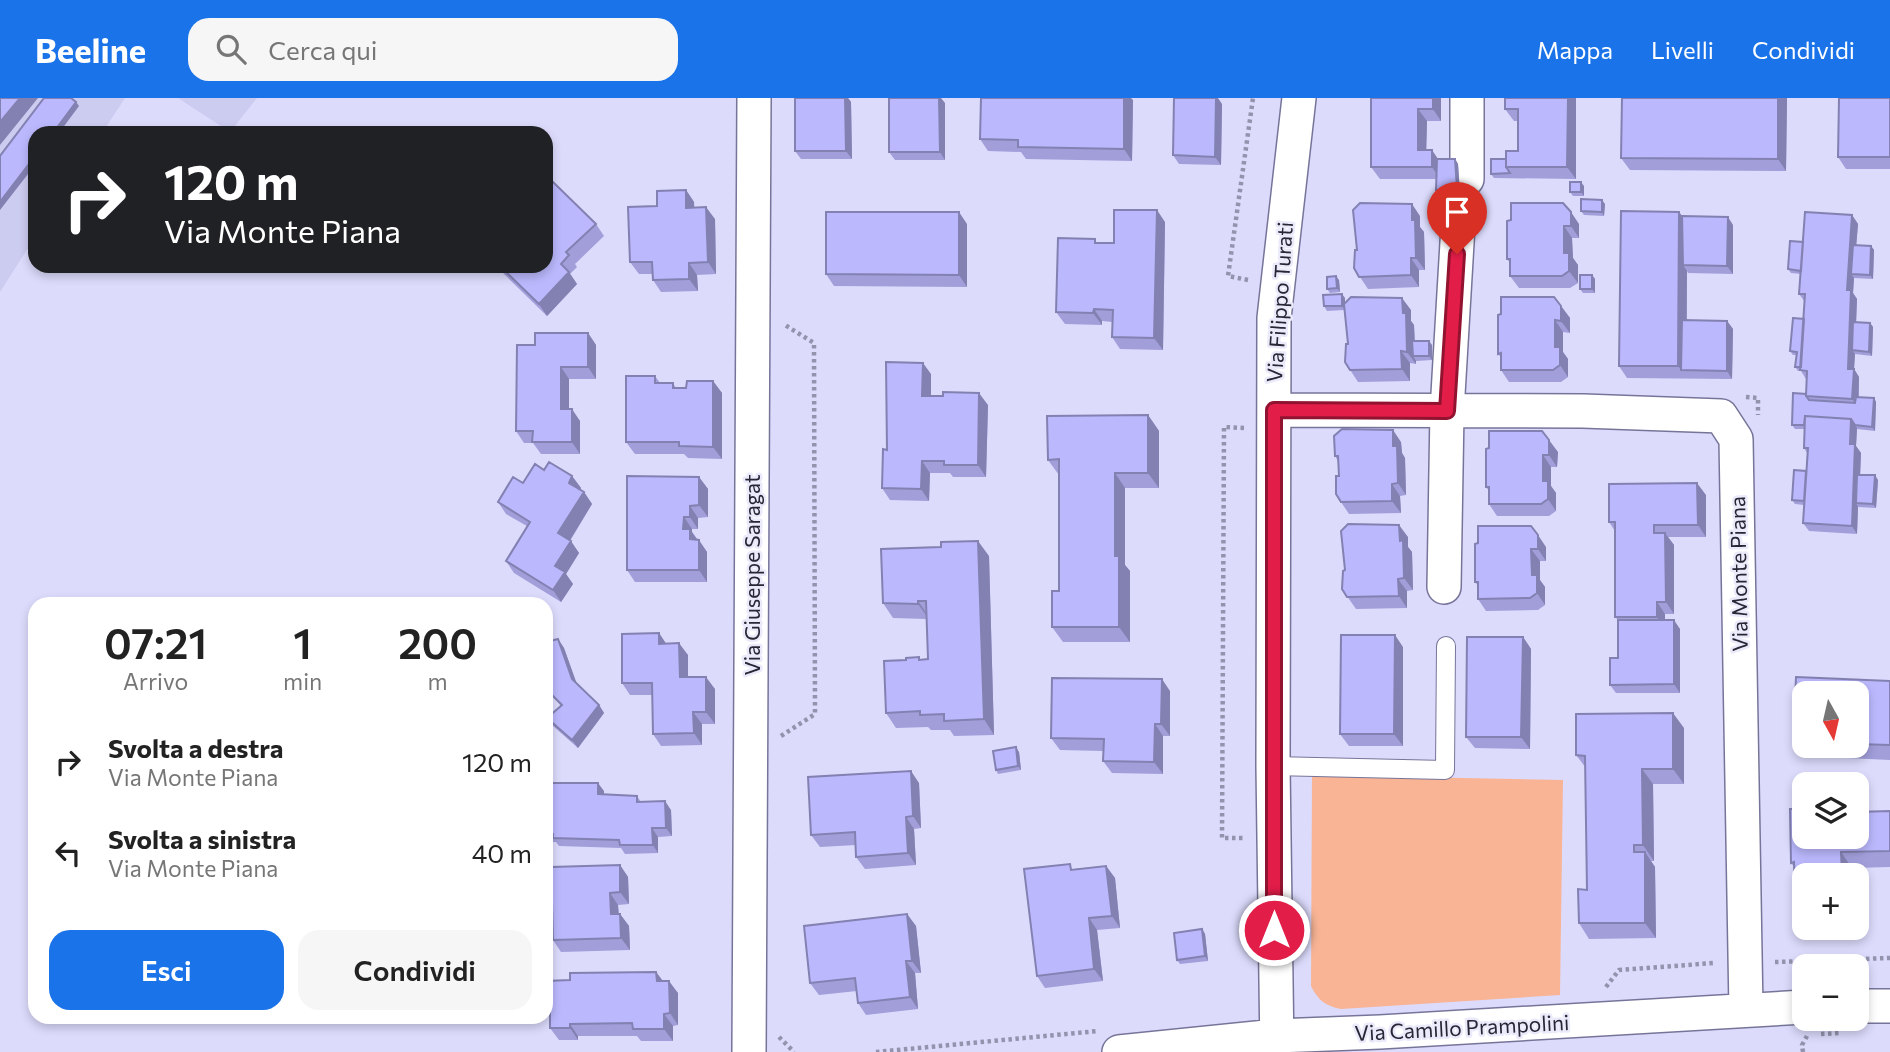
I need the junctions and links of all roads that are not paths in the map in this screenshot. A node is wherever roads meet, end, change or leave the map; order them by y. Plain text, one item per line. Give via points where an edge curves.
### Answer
1 (754, 98) edge
2 (1299, 98) edge
3 (1467, 98) edge
4 (1467, 179) dead end
5 (1458, 226) dead end
6 (1447, 411) junction
7 (1260, 419) junction
8 (1444, 587) dead end
9 (1446, 646) dead end
10 (1273, 766) junction
11 (1869, 1006) edge
12 (1890, 1006) edge
13 (1792, 1008) edge
14 (1746, 1010) junction
15 (760, 1041) edge
16 (1112, 1041) edge
17 (1276, 1044) edge

1 - 15 street, Via Giuseppe Saragat
2 - 7 street, Via Filippo Turati
3 - 4 street
5 - 6 street
6 - 7 street, Via Monte Piana
6 - 8 street
6 - 14 street, Via Monte Piana via 1721,416 1736,439
7 - 10 street, Via Filippo Turati
9 - 10 lane via 1445,770
10 - 17 street, Via Filippo Turati
11 - 12 street
13 - 14 street, Via Camillo Prampolini
14 - 17 street, Via Camillo Prampolini via 1380,1032
16 - 17 street, Via Camillo Prampolini

